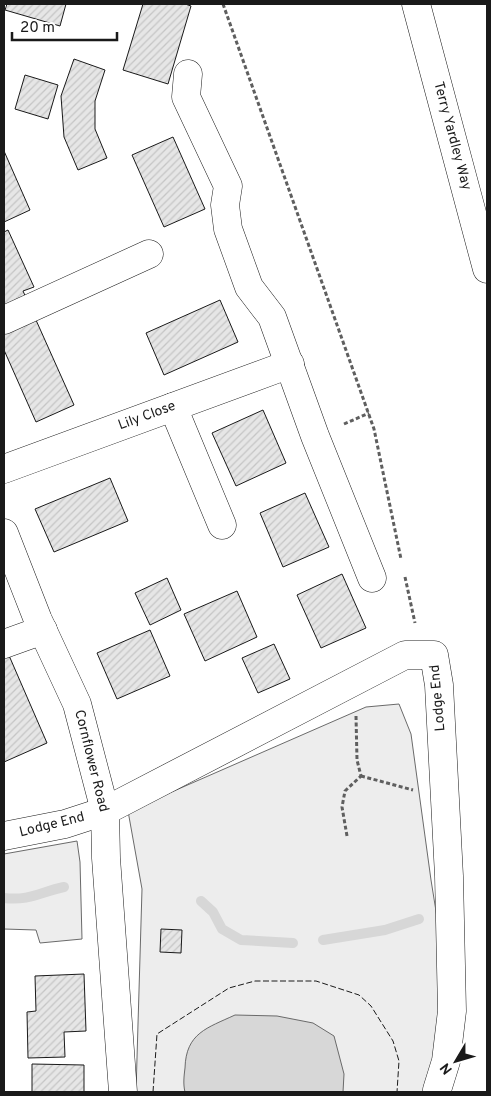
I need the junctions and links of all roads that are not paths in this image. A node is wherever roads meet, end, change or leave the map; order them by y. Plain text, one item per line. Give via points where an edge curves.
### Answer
1 (416, 4) edge
2 (188, 74) dead end
3 (149, 254) dead end
4 (487, 269) edge
5 (4, 320) edge
6 (290, 364) junction
7 (173, 407) junction
8 (4, 469) edge
9 (222, 525) dead end
10 (4, 533) edge
11 (372, 578) dead end
12 (43, 630) junction
13 (4, 644) edge
14 (105, 811) junction
15 (4, 836) edge
16 (437, 1090) dead end
17 (123, 1092) edge

1 - 4 street, Terry Yardley Way
2 - 6 street via 186,97 228,186 225,205 228,229 249,287 272,317
3 - 5 street
6 - 7 street, Lily Close
6 - 11 street
7 - 8 street, Lily Close
7 - 9 street
10 - 12 street, Cornflower Road
12 - 13 street
12 - 14 street, Cornflower Road via 77,704
14 - 15 street, Lodge End via 65,824
14 - 16 street, Lodge End via 405,655 434,655 439,685 449,876 452,1011 446,1061
14 - 17 street, Cornflower Road

